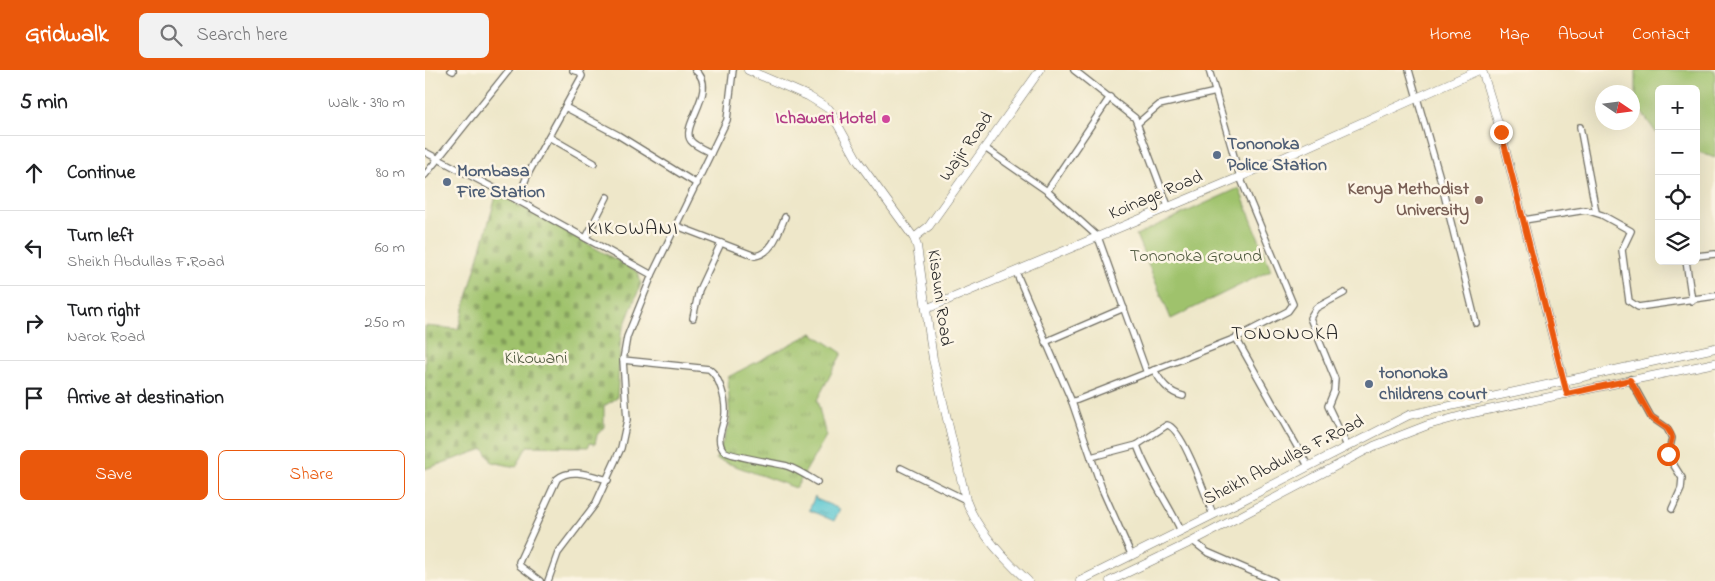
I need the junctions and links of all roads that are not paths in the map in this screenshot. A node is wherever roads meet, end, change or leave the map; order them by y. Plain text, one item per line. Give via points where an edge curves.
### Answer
1 (509, 70) edge
2 (573, 70) edge
3 (695, 70) edge
4 (733, 70) edge
5 (748, 70) edge
6 (1040, 70) edge
7 (1073, 70) edge
8 (1209, 70) edge
9 (1409, 70) edge
10 (1480, 70) edge
11 (1216, 92) junction
12 (1110, 97) junction
13 (1419, 98) junction
14 (565, 107) junction
15 (1138, 123) junction
16 (1580, 127) dead end
17 (549, 137) junction
18 (985, 148) junction
19 (425, 152) edge
20 (711, 153) junction
21 (437, 159) junction
22 (594, 163) dead end
23 (425, 175) edge
24 (1240, 177) junction
25 (697, 184) junction
26 (1047, 191) junction
27 (607, 197) dead end
28 (517, 200) junction
29 (1168, 206) junction
30 (1596, 212) junction
31 (785, 217) dead end
32 (1524, 220) junction
33 (677, 226) junction
34 (1098, 237) junction
35 (586, 238) junction
36 (913, 238) junction
37 (721, 243) junction
38 (1715, 254) edge
39 (1700, 256) edge
40 (1687, 265) edge
41 (1016, 272) junction
42 (652, 275) junction
43 (1344, 293) dead end
44 (1715, 296) edge
45 (1692, 301) junction
46 (1123, 308) junction
47 (926, 310) junction
48 (693, 318) dead end
49 (1476, 323) dead end
50 (1236, 338) junction
51 (1045, 342) junction
52 (1715, 348) edge
53 (623, 360) junction
54 (1715, 363) edge
55 (1154, 370) junction
56 (1147, 373) junction
57 (1563, 380) junction
58 (1630, 380) junction
59 (1567, 394) junction
60 (1183, 396) dead end
61 (1072, 402) junction
62 (1137, 445) junction
63 (1347, 446) junction
64 (1091, 457) junction
65 (1308, 466) junction
66 (901, 468) dead end
67 (607, 480) junction
68 (817, 482) dead end
69 (965, 500) junction
70 (1672, 509) dead end
71 (1213, 515) junction
72 (1181, 531) junction
73 (1193, 541) junction
74 (1131, 554) junction
75 (1120, 579) edge
76 (540, 581) edge
77 (548, 581) edge
78 (1028, 581) edge
79 (1080, 581) edge
80 (1110, 581) edge
81 (1274, 581) edge

1 - 21 street
2 - 14 street via 582,76
3 - 20 street via 703,83 689,137 691,142
4 - 20 street via 727,120
5 - 36 street, Kisauni Road via 808,96 829,109 858,161
6 - 18 street, Wajir Road
7 - 12 street
8 - 11 street
9 - 13 street
10 - 13 street, Koinage Road
10 - 32 street via 1491,95
11 - 15 street via 1159,105
11 - 24 street
12 - 15 street
12 - 26 street
13 - 24 street, Koinage Road
13 - 49 street
14 - 17 street
14 - 25 street via 618,135
15 - 29 street
16 - 30 street
17 - 22 street
17 - 28 street
18 - 26 street
18 - 36 street, Wajir Road via 929,226
19 - 21 street
20 - 25 street
21 - 23 street
21 - 28 street
24 - 29 street, Koinage Road
24 - 50 street via 1293,304 1287,311
25 - 33 street
26 - 34 street
27 - 35 street
28 - 35 street
29 - 34 street, Koinage Road
30 - 32 street via 1586,210
30 - 45 street via 1631,231 1622,250 1629,301 1633,305
31 - 37 street via 764,254 755,256
32 - 57 street
33 - 37 street
33 - 42 street
34 - 41 street, Koinage Road
34 - 46 street
35 - 42 street
36 - 47 street, Kisauni Road via 917,246
37 - 48 street via 699,290
38 - 39 street
40 - 45 street
41 - 47 street, Koinage Road
41 - 51 street
42 - 53 street via 627,337
43 - 63 street via 1316,308 1310,318 1335,379 1328,406
44 - 45 street
46 - 51 street
46 - 56 street
47 - 69 street, Kisauni Road via 933,359
50 - 55 street
50 - 65 street
51 - 61 street
52 - 57 street, Sheikh Abdullas F.Road
53 - 67 street via 627,428
53 - 68 street via 709,368 716,377 724,403 719,440 723,450 734,456 788,467
54 - 58 street, Sheikh Abdullas F.Road
55 - 56 street
55 - 60 street via 1172,392
56 - 61 street
57 - 59 street
57 - 63 street, Sheikh Abdullas F.Road via 1409,414
58 - 59 street, Sheikh Abdullas F.Road
58 - 70 street via 1651,417 1667,428 1672,438 1668,456 1682,478
59 - 73 street, Sheikh Abdullas F.Road via 1468,414 1407,432 1374,446
61 - 64 street
62 - 64 street
62 - 71 street via 1160,429 1172,426 1186,448
62 - 72 street
63 - 65 street, Sheikh Abdullas F.Road
64 - 74 street
65 - 71 street, Sheikh Abdullas F.Road
66 - 69 street
67 - 76 street via 576,473 557,479 519,562
67 - 77 street via 591,510 558,552
69 - 78 street, Kisauni Road via 972,517
71 - 72 street, Sheikh Abdullas F.Road
72 - 74 street, Sheikh Abdullas F.Road
73 - 75 street, Sheikh Abdullas F.Road
73 - 81 street via 1207,552
74 - 79 street, Sheikh Abdullas F.Road
75 - 80 street, Sheikh Abdullas F.Road

